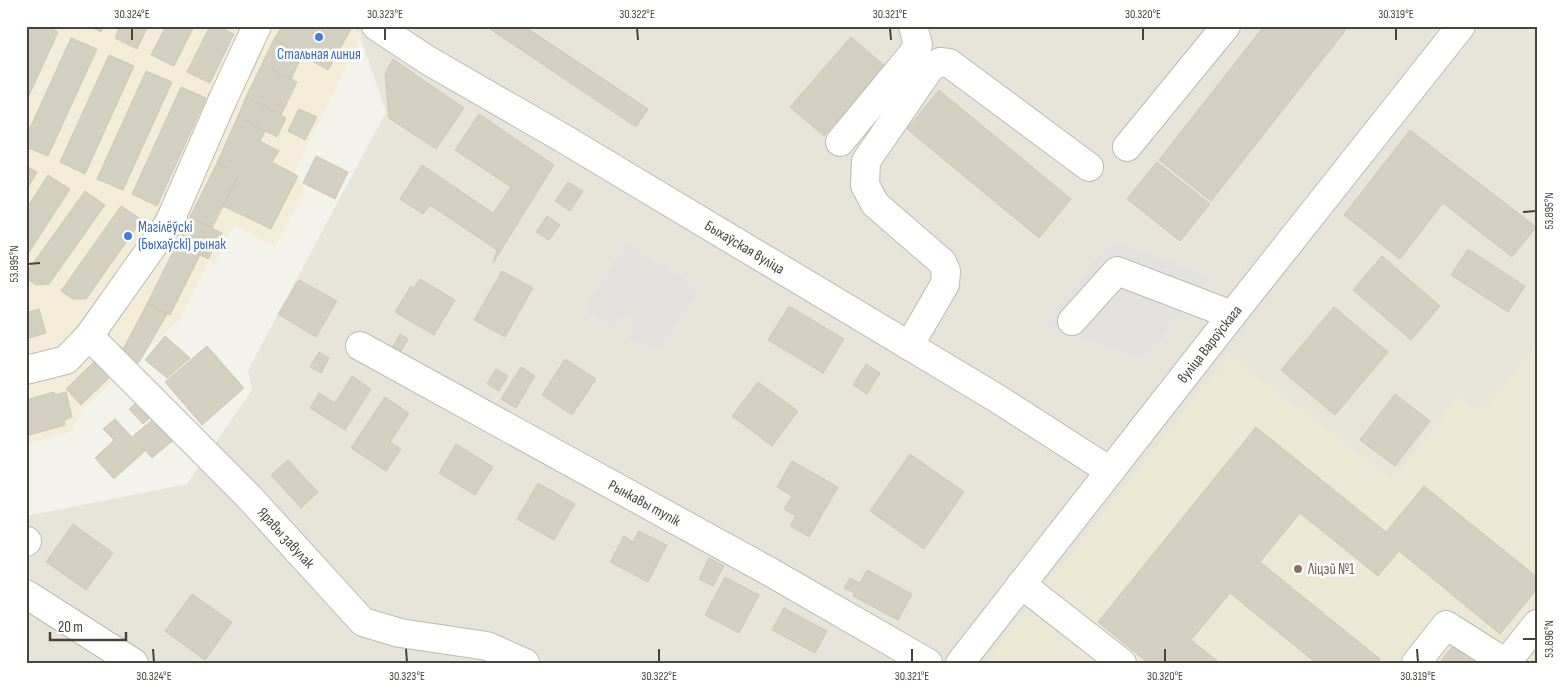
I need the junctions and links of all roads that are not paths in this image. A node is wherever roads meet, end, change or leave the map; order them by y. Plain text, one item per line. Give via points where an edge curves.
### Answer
1 (257, 26) edge
2 (376, 26) edge
3 (913, 26) edge
4 (1226, 26) edge
5 (1461, 26) edge
6 (840, 142) dead end
7 (1127, 147) dead end
8 (1089, 167) dead end
9 (1232, 314) junction
10 (1072, 320) dead end
11 (89, 336) junction
12 (360, 346) dead end
13 (909, 346) junction
14 (26, 370) edge
15 (1110, 471) junction
16 (1021, 584) junction
17 (26, 594) edge
18 (1537, 624) edge
19 (134, 663) edge
20 (525, 663) edge
21 (928, 663) edge
22 (960, 663) edge
23 (1122, 663) edge
24 (1416, 663) edge
25 (1506, 663) edge

1 - 11 street via 169,223
2 - 13 street, Быхаўская вуліца
3 - 6 street via 918,45
4 - 7 street
5 - 9 street, вуліца Вароўскага
8 - 13 street via 949,63 940,62 930,68 866,161 864,185 875,204 942,262 946,271 945,284
9 - 10 street via 1117,272
9 - 15 street, вуліца Вароўскага
11 - 14 street via 66,360
11 - 20 street, Яравы завулак via 249,497 363,622 400,633 487,646
12 - 21 street, Рынкавы тупік via 772,573
13 - 15 street, Быхаўская вуліца
15 - 16 street, вуліца Вароўскага
16 - 22 street, вуліца Вароўскага
16 - 23 street
17 - 19 street
18 - 25 street
24 - 25 street via 1446,625

